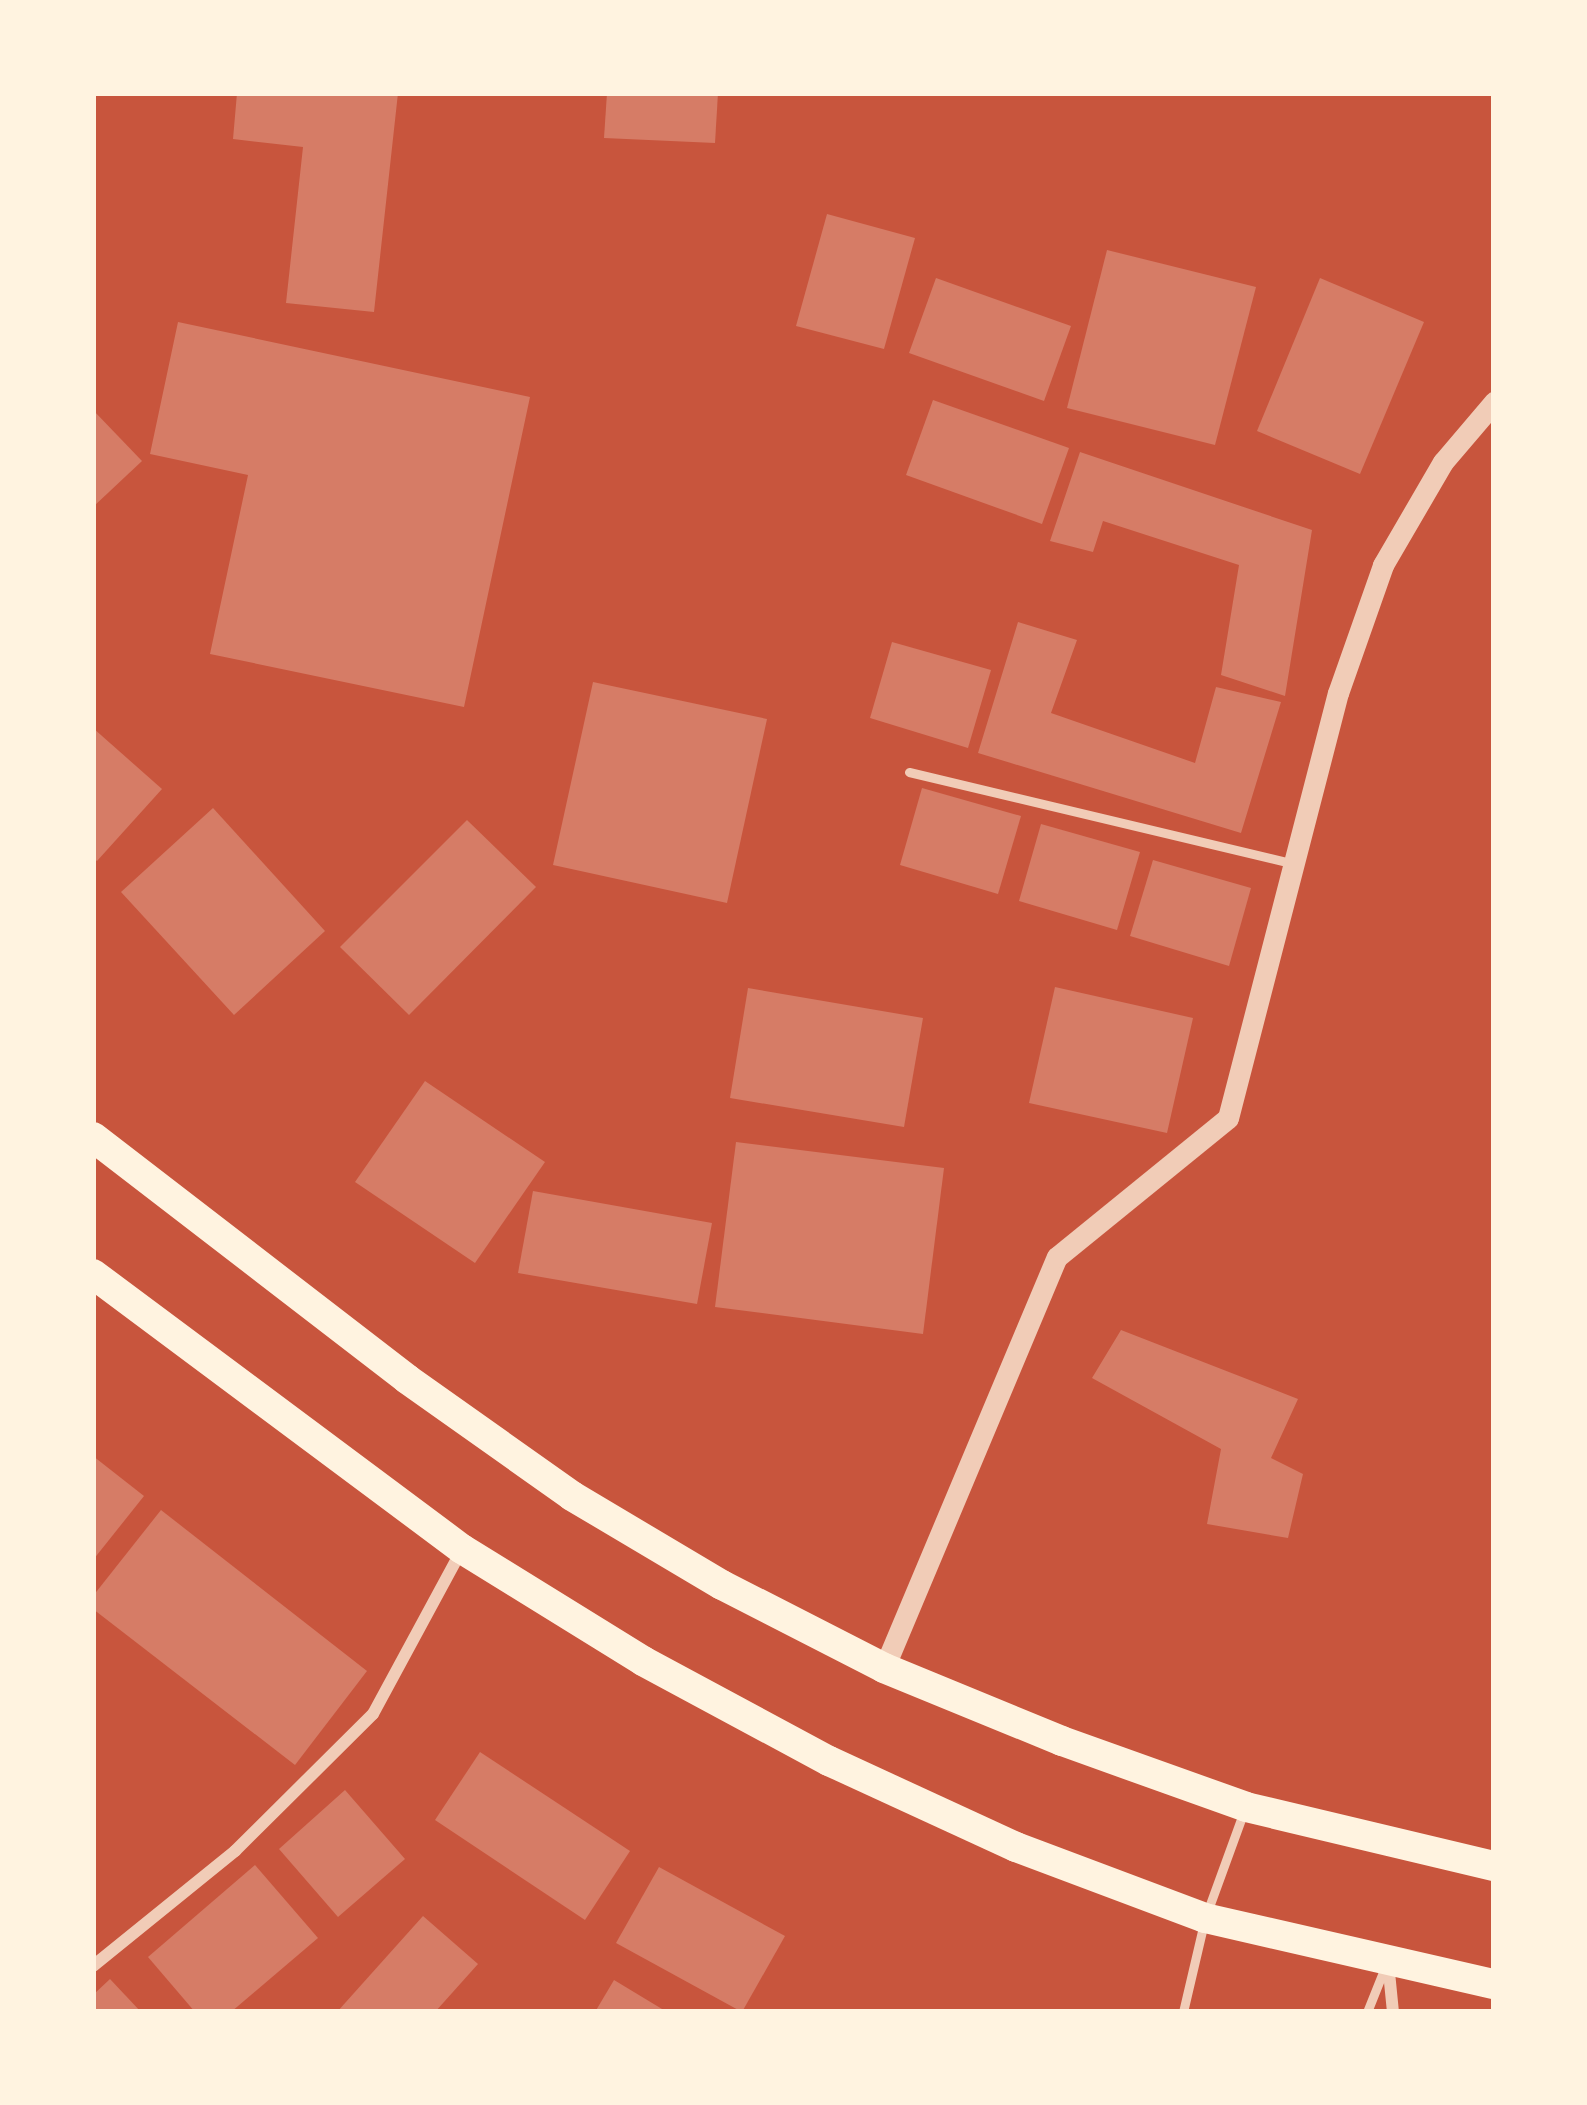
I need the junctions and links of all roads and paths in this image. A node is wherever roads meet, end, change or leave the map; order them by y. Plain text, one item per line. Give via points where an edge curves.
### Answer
1 (1494, 402) edge
2 (909, 772) dead end
3 (1297, 864) junction
4 (93, 1137) edge
5 (93, 1274) edge
6 (462, 1549) junction
7 (884, 1668) junction
8 (1246, 1807) junction
9 (1494, 1866) edge
10 (1204, 1918) junction
11 (1388, 1961) junction
12 (93, 1966) edge
13 (1494, 1984) edge
14 (1183, 2012) edge
15 (1367, 2012) edge
16 (1394, 2012) edge

1 - 3 street via 1443,462 1383,565 1339,693
2 - 3 lane
3 - 7 street via 1228,1118 1057,1257
4 - 7 main road via 572,1496
5 - 6 main road
6 - 10 main road via 643,1661 829,1761 1016,1847
6 - 12 street via 374,1714 235,1851
7 - 8 main road
8 - 9 main road
8 - 10 lane
10 - 11 main road
10 - 14 lane
11 - 13 main road
11 - 15 lane
11 - 16 street

